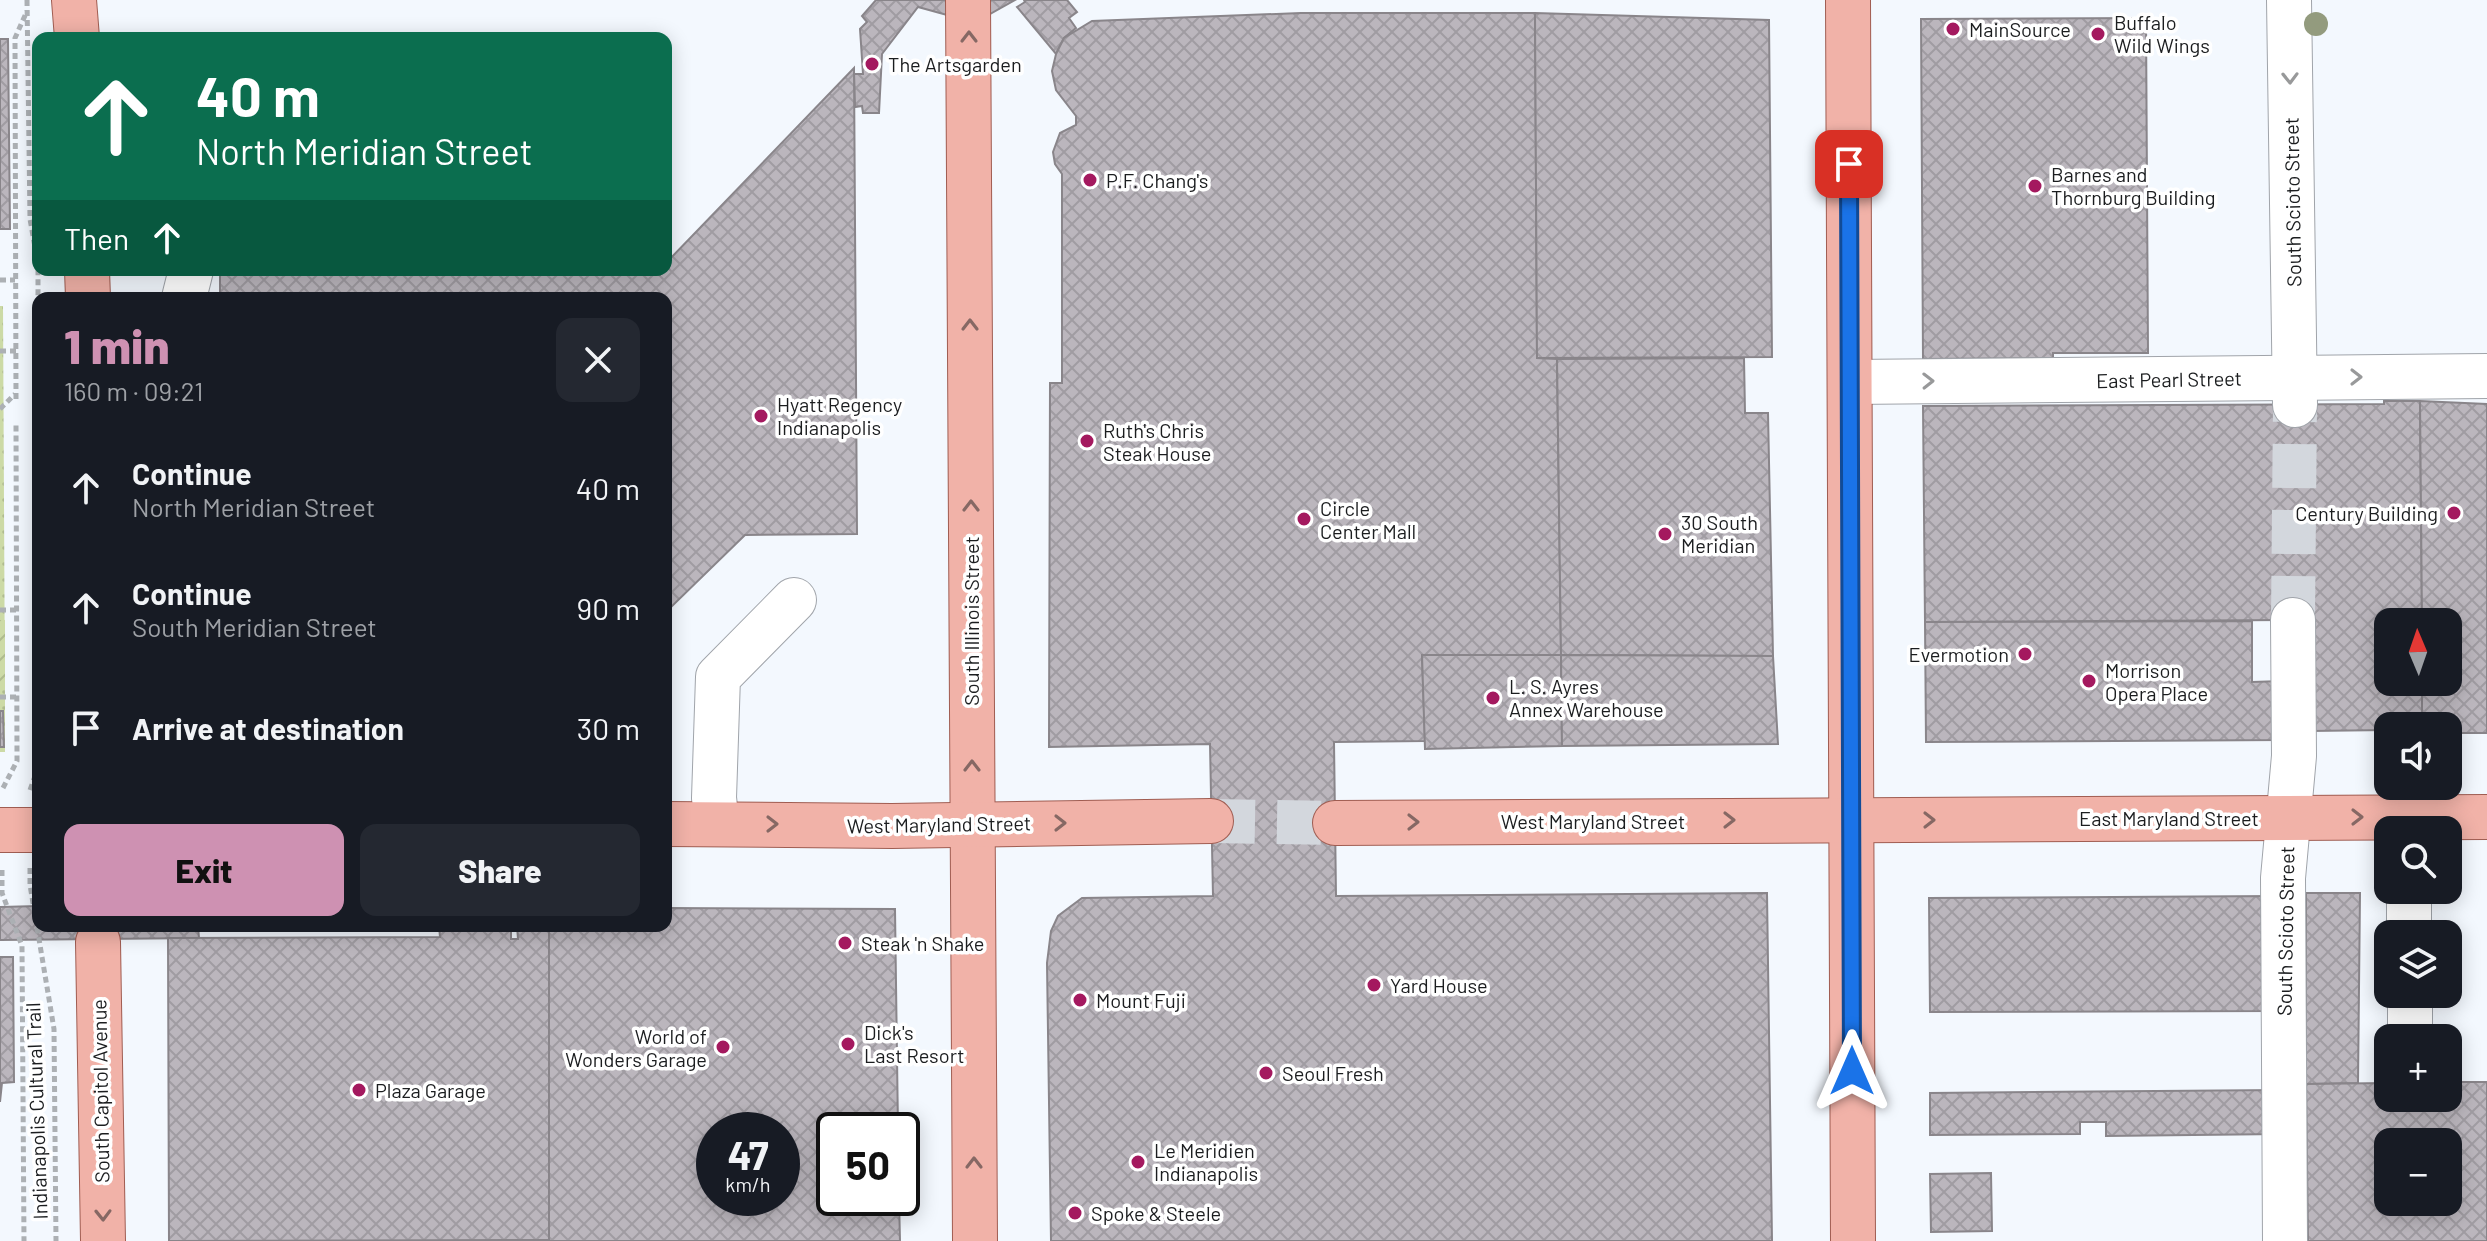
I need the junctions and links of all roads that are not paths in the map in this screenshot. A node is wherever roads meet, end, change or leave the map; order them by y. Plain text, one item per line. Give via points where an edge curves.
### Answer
1 (74, 0) edge
2 (968, 0) edge
3 (1848, 0) edge
4 (2289, 0) edge
5 (77, 32) edge
6 (2487, 376) edge
7 (1850, 382) junction
8 (2295, 391) junction
9 (794, 600) dead end
10 (2293, 620) tunnel mouth
11 (2487, 817) edge
12 (2288, 818) junction
13 (2462, 819) edge
14 (1851, 820) junction
15 (1211, 821) tunnel mouth
16 (2374, 822) edge
17 (973, 823) junction
18 (1335, 823) tunnel mouth
19 (672, 824) edge
20 (717, 824) junction
21 (0, 830) edge
22 (32, 830) edge
23 (98, 942) dead end
24 (103, 1241) edge
25 (975, 1241) edge
26 (1853, 1241) edge
27 (2285, 1241) edge

1 - 5 main road
17 -> 2 main road, South Illinois Street
3 - 7 main road
4 -> 8 street, South Scioto Street
8 -> 6 street, East Pearl Street
7 -> 8 street, East Pearl Street
7 - 14 main road
9 - 20 street via 718,677
10 - 12 street, South Scioto Street via 2294,756
11 - 13 main road, East Maryland Street
14 -> 12 main road, East Maryland Street
12 -> 16 main road, East Maryland Street
12 - 27 street, South Scioto Street via 2283,878
18 -> 14 main road, West Maryland Street
14 - 26 main road
17 -> 15 main road, West Maryland Street
20 -> 17 main road, West Maryland Street
25 -> 17 main road, South Illinois Street
19 - 20 main road, West Maryland Street
21 - 22 main road
23 -> 24 main road, South Capitol Avenue

